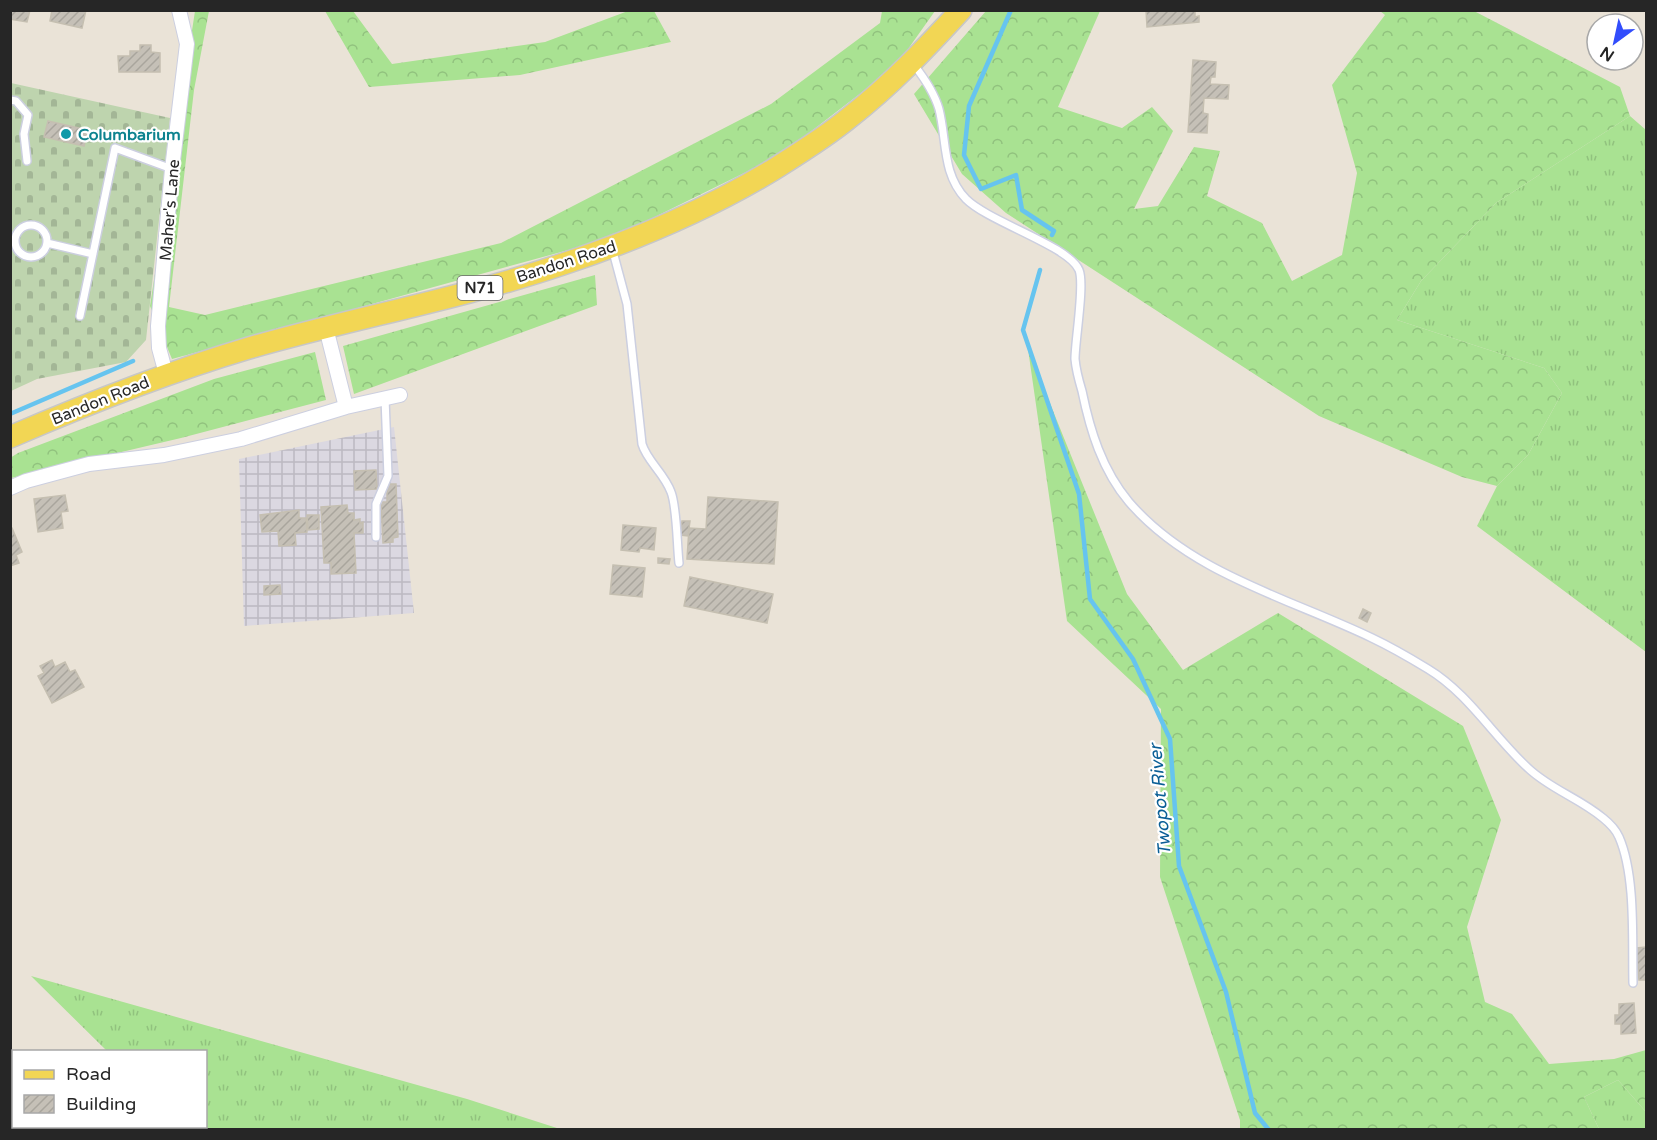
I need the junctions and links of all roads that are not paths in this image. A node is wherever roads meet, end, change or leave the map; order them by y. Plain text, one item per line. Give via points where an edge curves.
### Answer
1 (180, 10) edge
2 (961, 10) edge
3 (913, 63) junction
4 (10, 100) edge
5 (27, 161) dead end
6 (172, 169) junction
7 (13, 237) edge
8 (47, 243) junction
9 (612, 247) junction
10 (93, 254) junction
11 (80, 316) dead end
12 (326, 328) junction
13 (166, 374) junction
14 (400, 395) dead end
15 (385, 398) junction
16 (346, 407) junction
17 (10, 437) edge
18 (10, 488) edge
19 (376, 537) dead end
20 (679, 563) dead end
21 (1633, 983) dead end

1 - 6 street, Maher's Lane via 187,44
2 - 3 main road, Bandon Road / N71
3 - 9 main road, Bandon Road / N71 via 850,118 802,152 693,213
3 - 21 lane via 930,86 939,110 950,176 966,199 1065,255 1079,270 1075,362 1100,456 1126,499 1157,531 1191,555 1374,639 1432,671 1472,706 1545,784 1603,818 1618,834 1625,856 1631,898
4 - 5 lane via 16,101 28,115 24,134
6 - 10 lane via 115,148
6 - 13 street, Maher's Lane via 158,326
7 - 8 lane via 27,226 34,226 45,235
7 - 8 lane via 19,252 29,257 39,255
8 - 10 lane
9 - 12 main road, Bandon Road / N71 via 453,296
9 - 20 lane via 627,304 642,444 672,494
10 - 11 lane
12 - 13 main road, Bandon Road / N71
12 - 16 street
13 - 17 main road, Bandon Road / N71
14 - 15 street
15 - 16 street
15 - 19 lane via 388,476 376,504
16 - 18 street via 241,439 164,455 89,464

